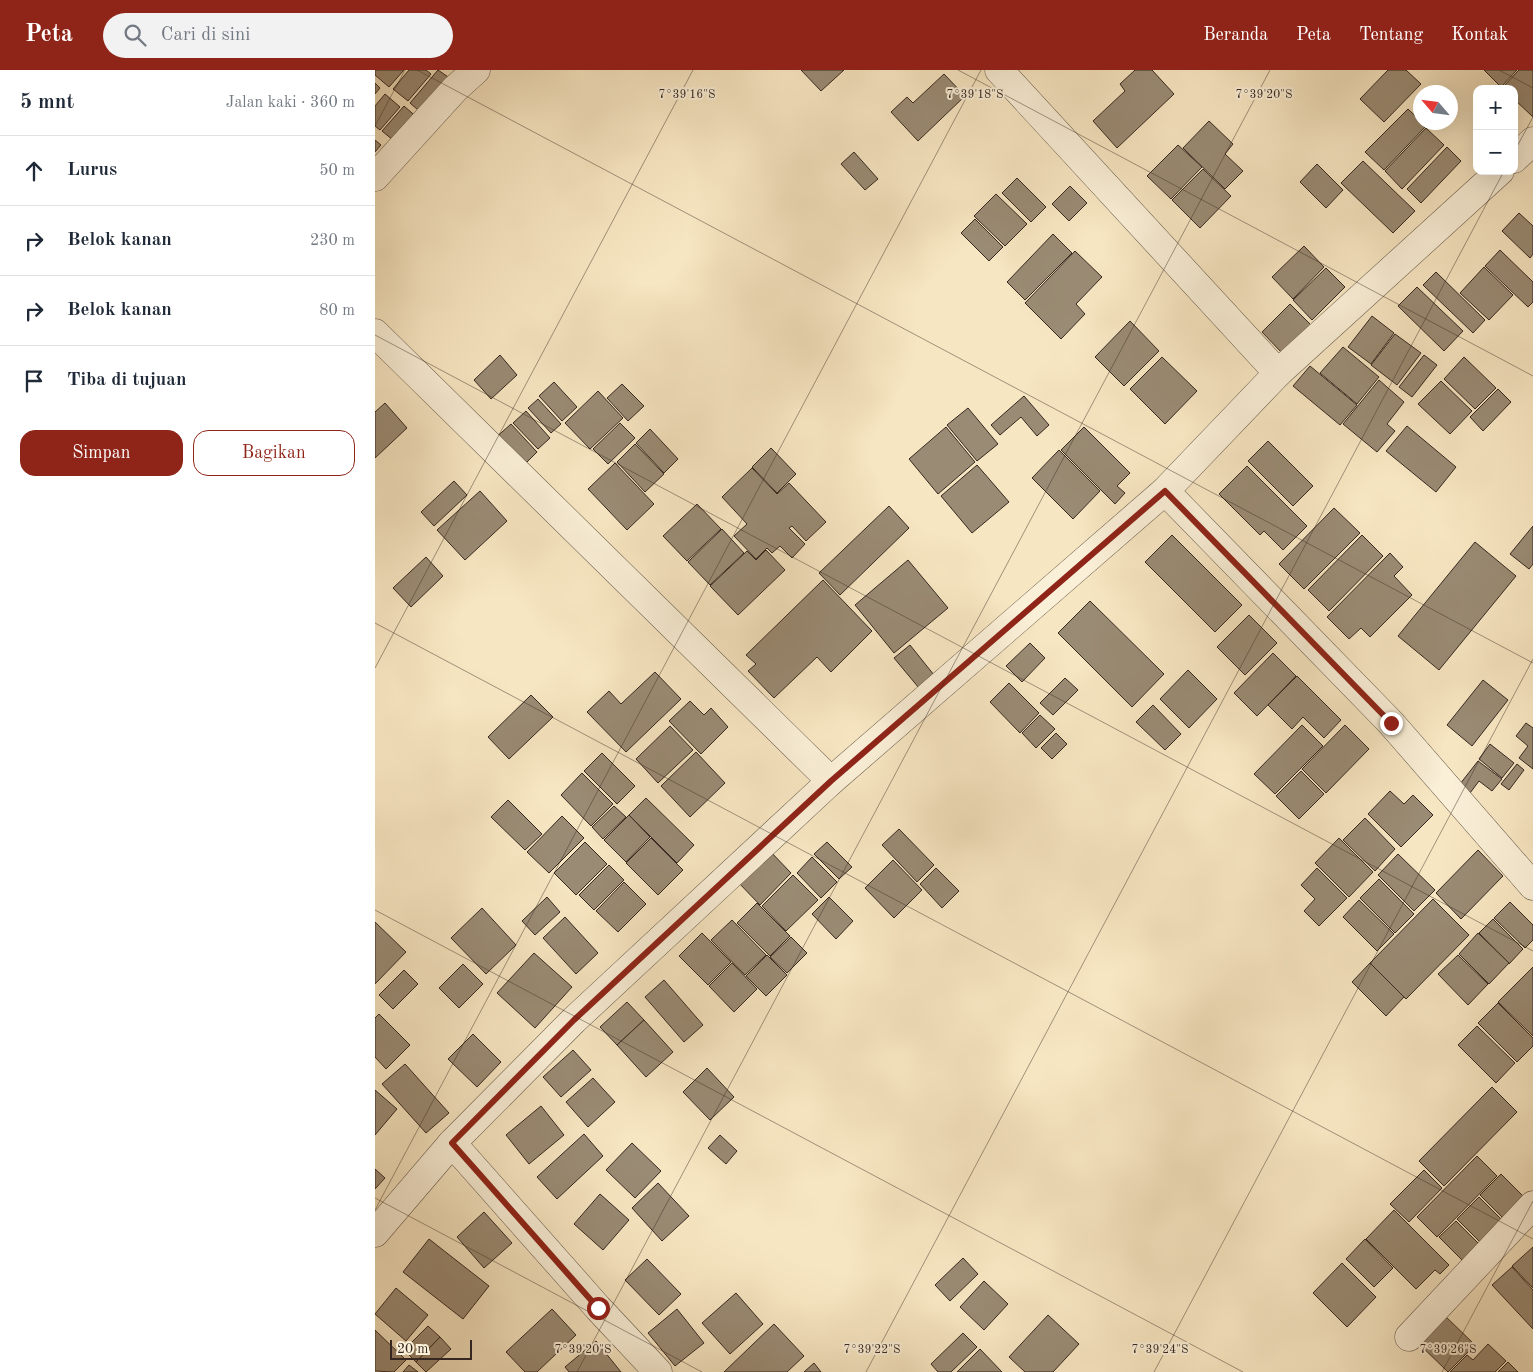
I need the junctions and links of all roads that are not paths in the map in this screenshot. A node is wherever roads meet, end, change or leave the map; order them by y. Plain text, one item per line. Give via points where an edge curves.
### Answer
1 (476, 70) edge
2 (999, 70) edge
3 (1533, 141) edge
4 (1518, 155) edge
5 (1496, 175) edge
6 (375, 177) edge
7 (375, 333) edge
8 (1278, 373) junction
9 (1165, 491) junction
10 (831, 781) junction
11 (1529, 873) edge
12 (452, 1143) junction
13 (1533, 1205) edge
14 (375, 1233) edge
15 (1409, 1337) dead end
16 (657, 1372) edge

1 - 6 street
2 - 8 street
3 - 4 street
5 - 8 street
7 - 10 street
8 - 9 street
9 - 10 street
9 - 11 street via 1391,723
10 - 12 street via 574,1020
12 - 14 street
12 - 16 street
13 - 15 street

